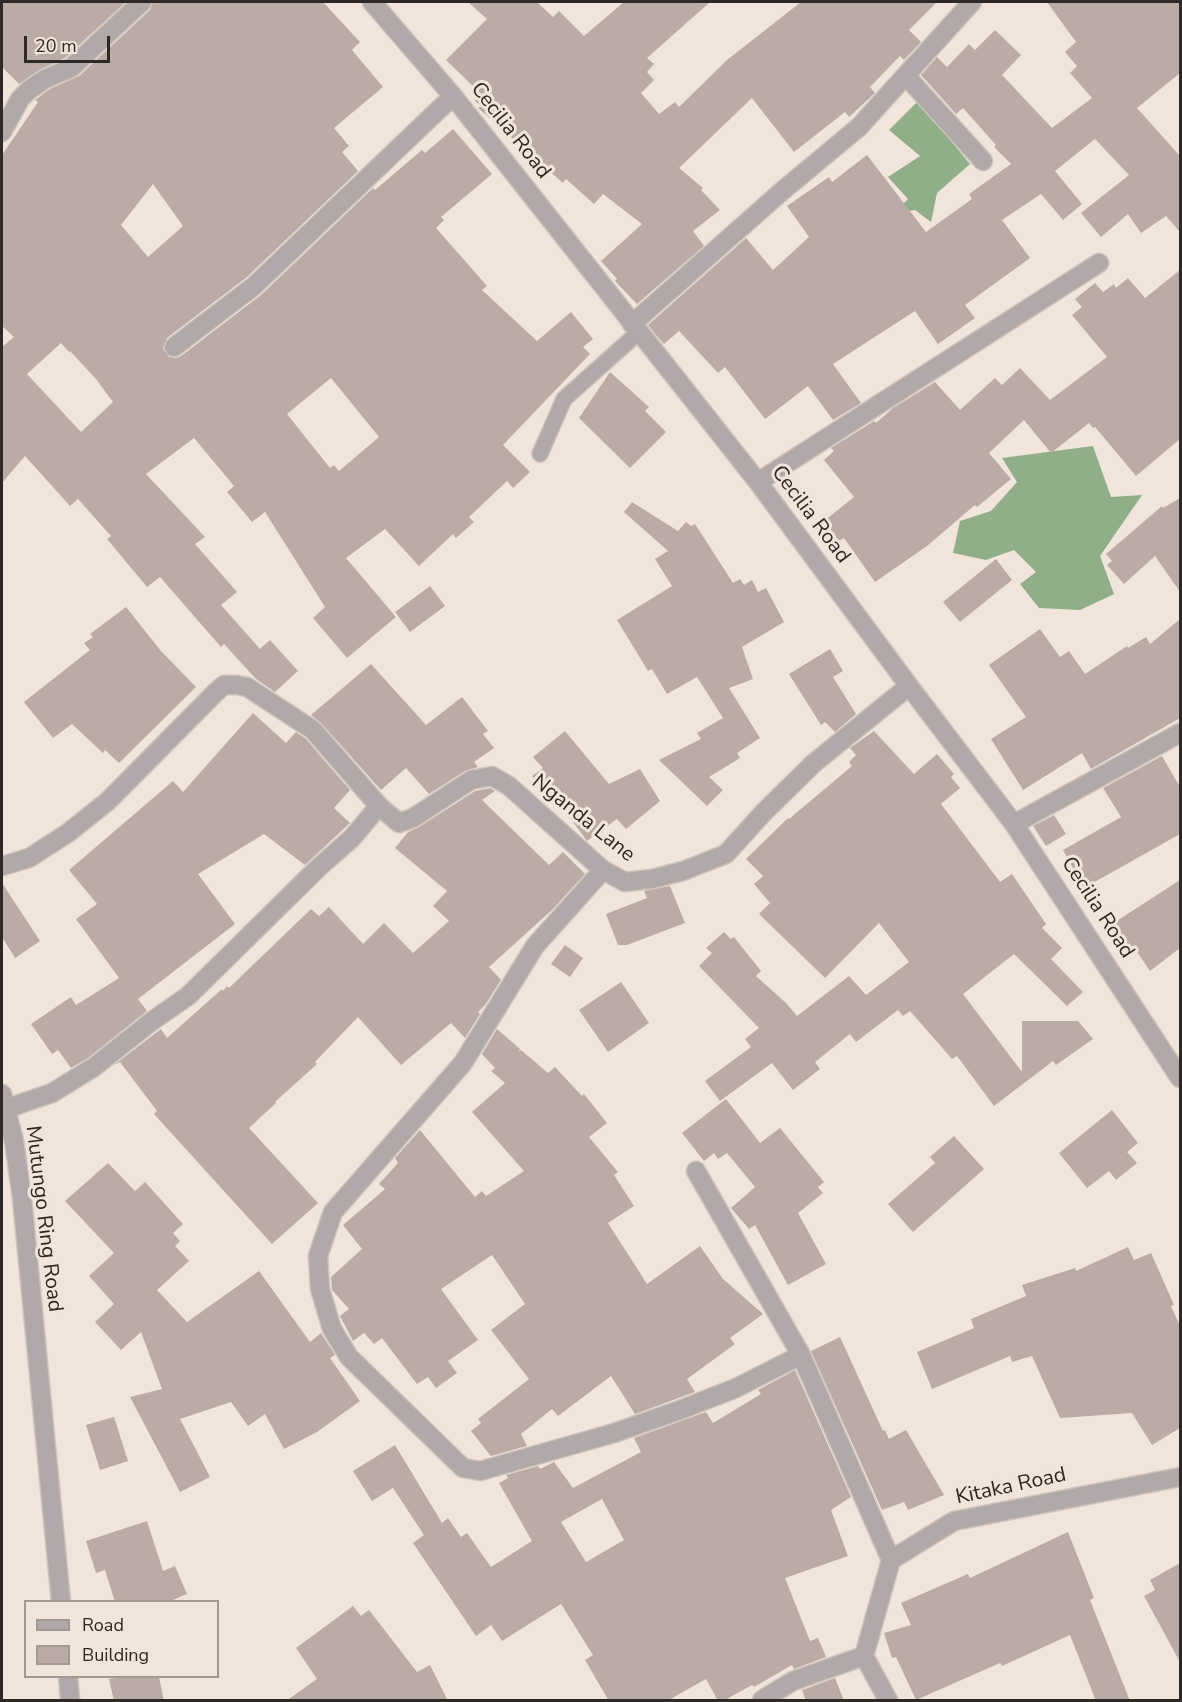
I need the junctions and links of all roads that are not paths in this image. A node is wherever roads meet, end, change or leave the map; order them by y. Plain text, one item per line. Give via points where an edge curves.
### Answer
1 (142, 2) edge
2 (372, 2) edge
3 (972, 2) edge
4 (906, 76) junction
5 (453, 96) junction
6 (2, 132) edge
7 (983, 161) dead end
8 (1099, 262) dead end
9 (635, 328) junction
10 (174, 347) dead end
11 (540, 454) dead end
12 (758, 482) junction
13 (909, 686) junction
14 (1180, 733) edge
15 (379, 806) junction
16 (1014, 824) junction
17 (2, 866) edge
18 (603, 870) junction
19 (1180, 1075) edge
20 (3, 1101) edge
21 (696, 1171) dead end
22 (801, 1355) junction
23 (1180, 1477) edge
24 (891, 1560) junction
25 (61, 1600) edge
26 (864, 1656) junction
27 (68, 1678) edge
28 (70, 1701) edge
29 (762, 1701) edge
30 (888, 1701) edge

1 - 6 street via 71,68 29,90
2 - 5 street, Cecilia Road
3 - 4 street
4 - 7 street
4 - 9 street via 859,127 781,192
5 - 9 street, Cecilia Road
5 - 10 street via 254,286
8 - 12 street
9 - 11 lane via 564,399
9 - 12 street, Cecilia Road
12 - 13 street, Cecilia Road
13 - 16 street, Cecilia Road
13 - 18 street, Nganda Lane via 814,763 726,854 683,871 626,882
14 - 16 street
15 - 17 street, Nganda Lane via 313,730 246,687 224,685 108,801 29,858
15 - 18 street, Nganda Lane via 399,823 471,780 492,776 509,786
15 - 20 street via 352,838 188,996 52,1094
16 - 19 street, Cecilia Road
18 - 22 street via 535,946 463,1063 333,1212 318,1256 320,1288 332,1329 350,1357 463,1468 480,1471 680,1410 736,1388
20 - 25 street, Mutungo Ring Road via 14,1141 22,1198
21 - 22 street
22 - 24 street
23 - 24 street, Kitaka Road via 954,1521
24 - 26 street
26 - 29 street via 793,1682
26 - 30 street
27 - 28 street

